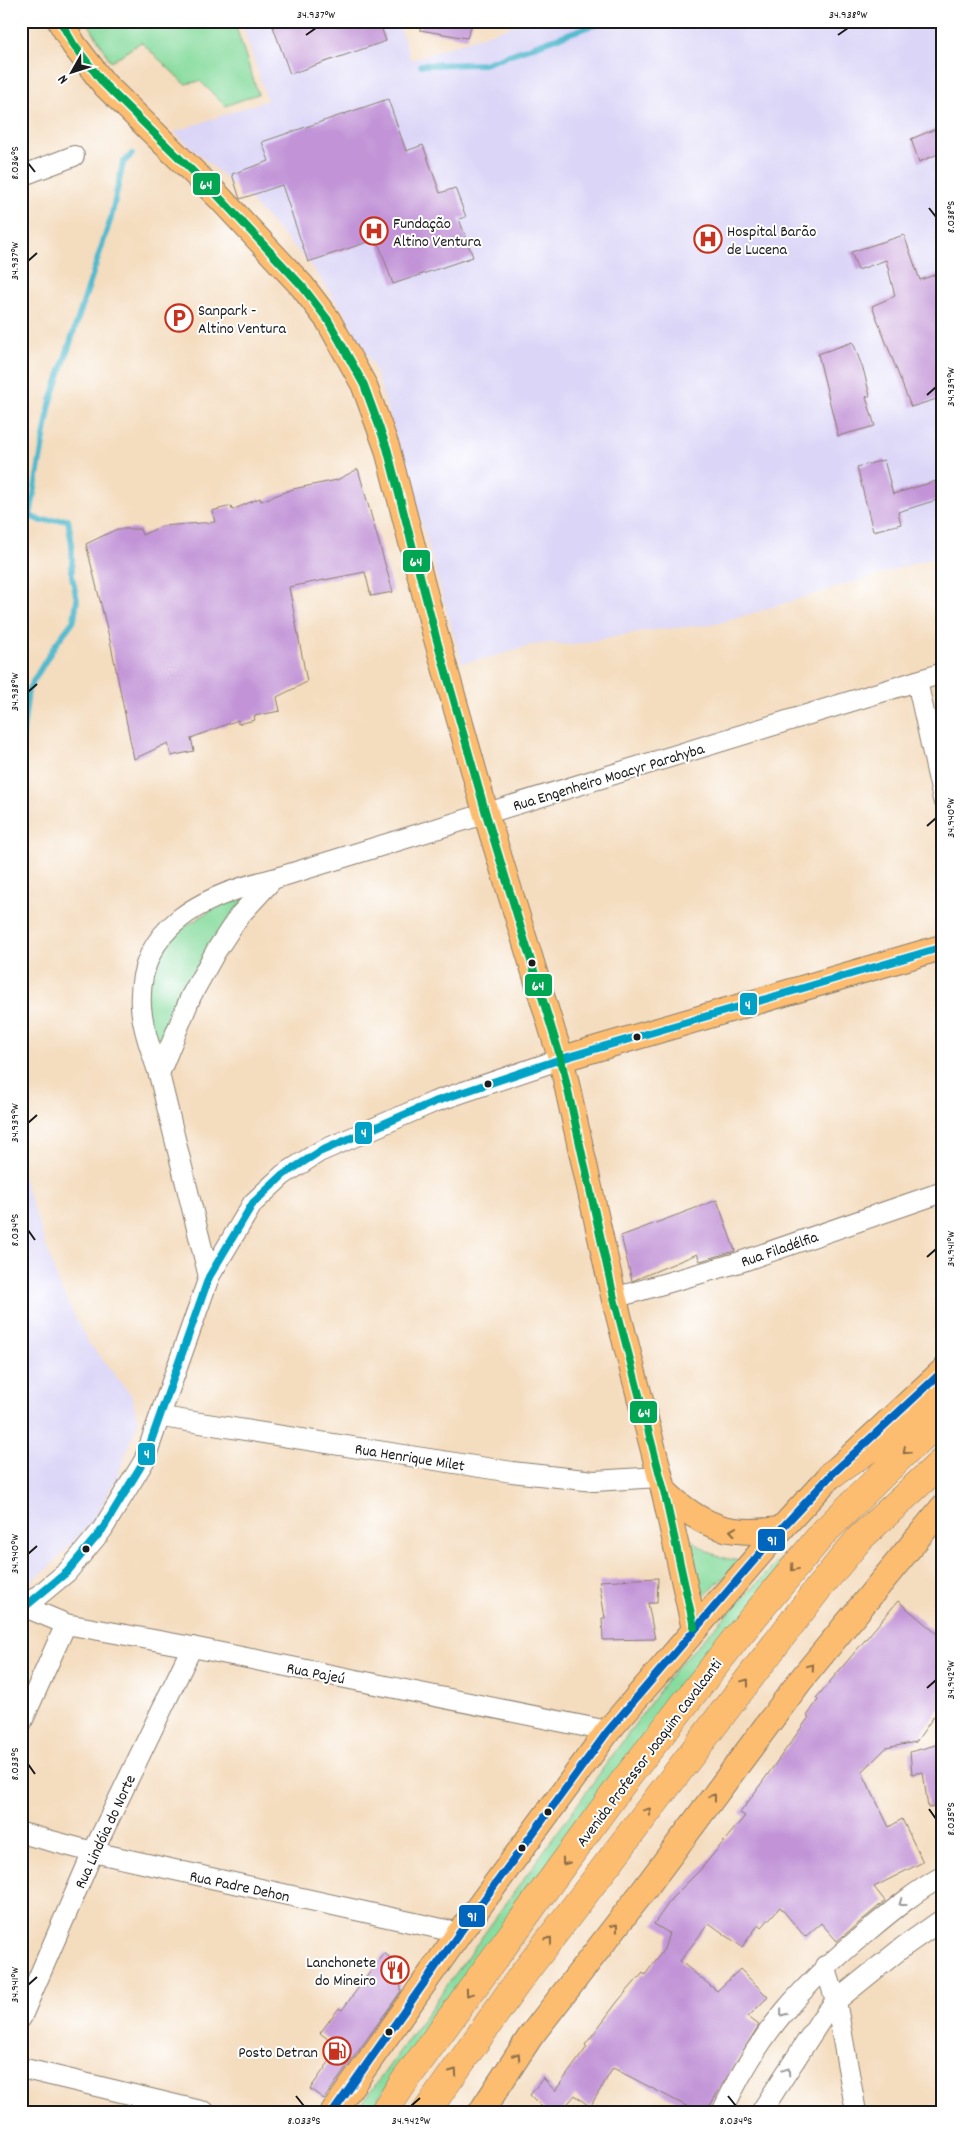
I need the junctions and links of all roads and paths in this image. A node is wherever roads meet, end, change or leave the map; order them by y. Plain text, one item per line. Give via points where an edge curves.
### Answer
1 (60, 21) edge
2 (74, 156) dead end
3 (21, 176) edge
4 (943, 673) edge
5 (916, 681) junction
6 (943, 799) edge
7 (486, 814) junction
8 (273, 879) junction
9 (943, 947) edge
10 (561, 1059) junction
11 (159, 1074) junction
12 (943, 1192) edge
13 (210, 1277) junction
14 (614, 1298) junction
15 (943, 1371) edge
16 (943, 1399) edge
17 (162, 1417) junction
18 (943, 1419) edge
19 (943, 1461) edge
20 (832, 1474) junction
21 (662, 1484) junction
22 (943, 1507) edge
23 (781, 1529) junction
24 (23, 1609) edge
25 (66, 1624) junction
26 (694, 1627) junction
27 (192, 1647) junction
28 (21, 1724) edge
29 (608, 1730) junction
30 (21, 1833) edge
31 (93, 1852) junction
32 (943, 1876) edge
33 (943, 1919) edge
34 (460, 1933) junction
35 (825, 1966) junction
36 (836, 2002) junction
37 (21, 2018) edge
38 (21, 2068) edge
39 (205, 2112) edge
40 (333, 2112) edge
41 (384, 2112) edge
42 (426, 2112) edge
43 (481, 2112) edge
44 (722, 2112) edge
45 (761, 2112) edge
46 (856, 2112) edge

1 - 7 main road via 104,84 219,197 302,286 346,348 364,385 387,448
2 - 3 street
4 - 5 street, Rua Engenheiro Moacyr Parahyba
5 - 6 street
5 - 7 street, Rua Engenheiro Moacyr Parahyba
7 - 8 street, Rua Engenheiro Moacyr Parahyba
7 - 10 main road
8 - 11 street via 239,916 216,951 191,996
8 - 11 street, Rua Engenheiro Moacyr Parahyba via 210,898 185,913 166,930 150,954 142,980 141,1008
9 - 10 main road
10 - 13 street via 434,1102 319,1152 283,1176 253,1203
10 - 14 main road
11 - 13 street, Rua Engenheiro Moacyr Parahyba
12 - 14 street, Rua Filadélfia via 740,1262
13 - 17 street
14 - 21 main road
15 - 20 main road
16 - 20 highway
17 - 21 street, Rua Henrique Milet via 512,1472
17 - 24 street via 144,1461 102,1530 67,1572
18 -> 41 highway, Avenida Professor Joaquim Cavalcanti via 824,1532 737,1637 621,1785
42 -> 19 highway via 521,1978 817,1590 860,1538
20 - 23 main road
23 -> 21 main road via 755,1533 730,1531 705,1523 682,1510
21 - 26 main road
43 -> 22 main road via 530,2037 800,1682
23 - 26 main road
24 - 25 street, Rua Pajeú
25 - 27 street, Rua Pajeú
25 - 28 street
26 - 29 main road
27 - 29 street, Rua Pajeú
27 - 31 street, Rua Lindóia do Norte
29 - 34 main road
30 - 31 street, Rua Padre Dehon
31 - 34 street, Rua Padre Dehon
31 - 37 street, Rua Lindóia do Norte
32 -> 35 street via 902,1902
33 - 36 street
34 - 40 main road
35 - 36 street
35 -> 44 street via 770,2028 738,2078
45 -> 36 street via 822,2018
36 - 46 street
38 - 39 street

